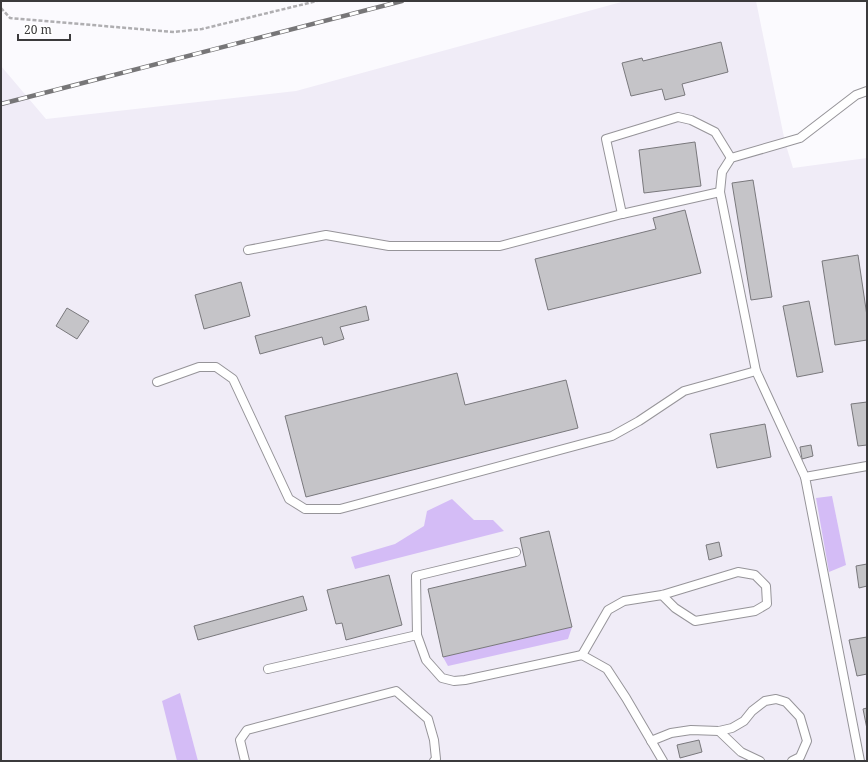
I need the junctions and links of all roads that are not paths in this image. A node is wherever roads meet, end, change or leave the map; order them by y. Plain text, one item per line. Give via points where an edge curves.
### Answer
1 (867, 91) edge
2 (731, 158) junction
3 (720, 192) junction
4 (622, 214) junction
5 (248, 250) dead end
6 (756, 370) junction
7 (157, 382) dead end
8 (867, 466) edge
9 (805, 477) junction
10 (516, 552) dead end
11 (662, 595) junction
12 (417, 635) junction
13 (582, 655) junction
14 (268, 669) dead end
15 (719, 731) junction
16 (651, 740) junction
17 (245, 761) edge
18 (434, 761) edge
19 (663, 761) edge
20 (760, 761) edge
21 (792, 761) edge
22 (860, 761) edge

1 - 2 lane via 856,95 800,138
2 - 3 lane via 722,172
2 - 4 lane via 715,132 691,120 678,117 606,139
3 - 4 lane
3 - 6 lane
4 - 5 lane via 500,246 389,246 326,235
6 - 7 lane via 684,391 612,436 340,509 305,509 289,499 233,379 216,367 199,367
6 - 9 lane
8 - 9 lane
9 - 22 lane
10 - 12 lane via 416,576
11 - 11 lane via 738,572 755,575 766,586 767,604 755,611 695,621 675,608
11 - 13 lane via 624,601 608,610
12 - 13 lane via 426,660 442,678 454,681
12 - 14 lane
13 - 16 lane via 607,669
15 - 16 lane via 692,730 671,733
15 - 20 lane via 740,752
15 - 21 lane via 732,728 744,721 765,701 776,699 786,702 800,717 807,741 800,757
16 - 19 lane
17 - 18 lane via 240,740 247,730 396,691 428,719 434,740

